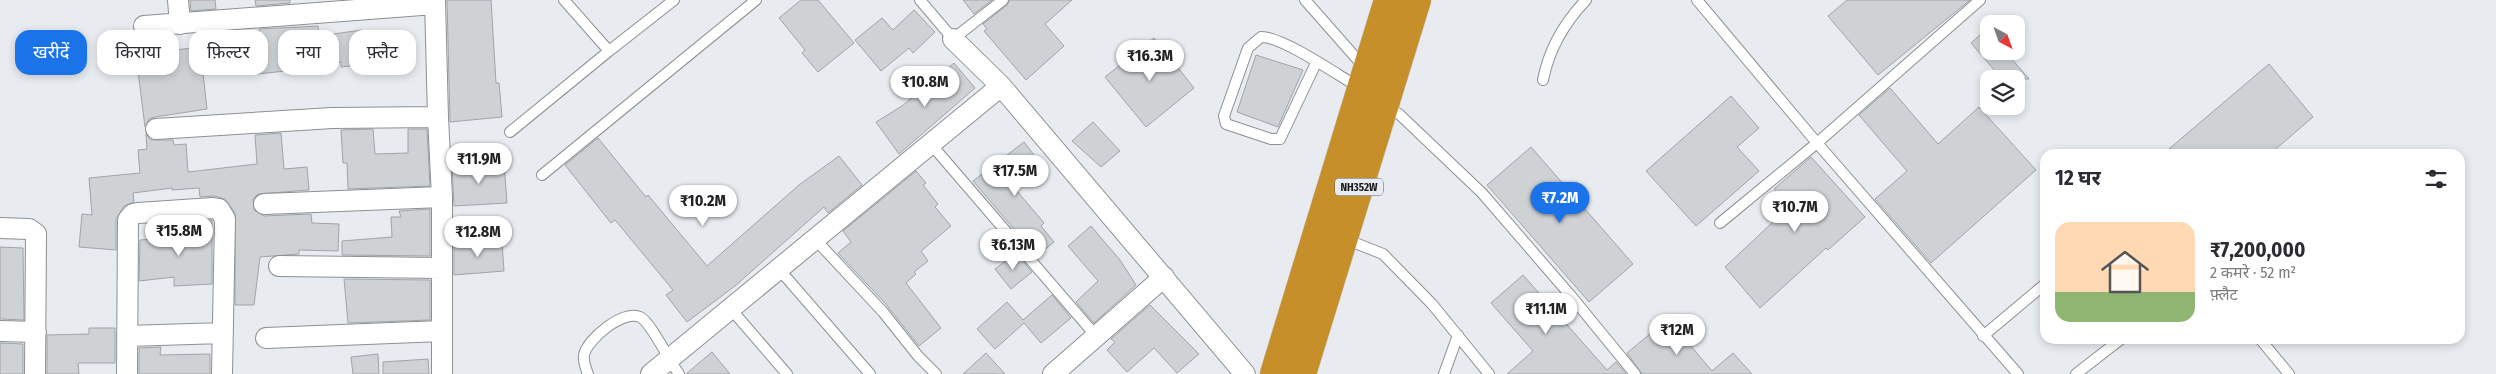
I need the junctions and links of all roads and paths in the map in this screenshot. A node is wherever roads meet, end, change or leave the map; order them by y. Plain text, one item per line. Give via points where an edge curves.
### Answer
1 (178, 0) edge
2 (564, 0) edge
3 (674, 0) edge
4 (756, 0) edge
5 (920, 0) edge
6 (1002, 0) edge
7 (1305, 0) edge
8 (1388, 0) edge
9 (1417, 0) edge
10 (1586, 0) edge
11 (1697, 0) edge
12 (1980, 0) edge
13 (435, 2) edge
14 (180, 24) junction
15 (144, 26) dead end
16 (953, 39) junction
17 (609, 51) junction
18 (1316, 63) junction
19 (1543, 80) dead end
20 (1001, 86) junction
21 (1369, 92) junction
22 (438, 117) junction
23 (156, 129) dead end
24 (510, 132) dead end
25 (930, 143) junction
26 (1817, 144) junction
27 (542, 175) dead end
28 (442, 197) junction
29 (264, 204) dead end
30 (1720, 223) dead end
31 (0, 228) edge
32 (1330, 237) junction
33 (814, 238) junction
34 (279, 266) dead end
35 (442, 268) junction
36 (778, 268) junction
37 (1164, 277) junction
38 (2040, 288) edge
39 (730, 308) junction
40 (0, 331) edge
41 (442, 331) junction
42 (36, 332) junction
43 (223, 333) junction
44 (1458, 335) junction
45 (127, 336) junction
46 (1096, 336) junction
47 (1983, 336) junction
48 (266, 338) dead end
49 (2115, 344) edge
50 (2264, 344) edge
51 (674, 367) edge
52 (35, 374) edge
53 (127, 374) edge
54 (222, 374) edge
55 (442, 374) edge
56 (588, 374) edge
57 (651, 374) edge
58 (787, 374) edge
59 (870, 374) edge
60 (936, 374) edge
61 (1053, 374) edge
62 (1245, 374) edge
63 (1274, 374) edge
64 (1302, 374) edge
65 (1444, 374) edge
66 (1490, 374) edge
67 (1635, 374) edge
68 (2018, 374) edge
69 (2076, 374) edge
70 (2289, 374) edge

1 - 14 street
2 - 17 lane
3 - 17 lane
4 - 27 lane
5 - 16 lane
6 - 16 lane
7 - 21 lane
8 - 21 highway, NH352W
9 - 21 highway, NH352W
10 - 19 lane via 1561,30
11 - 26 lane
12 - 26 lane
13 - 14 street
13 - 22 street
14 - 15 street
16 - 20 street
17 - 24 lane
18 - 18 lane via 1274,38 1261,36 1248,48 1224,116 1226,124 1280,139
18 - 21 lane
20 - 25 street
20 - 37 street
21 - 32 highway, NH352W
21 - 67 lane via 1398,114 1482,193
22 - 23 street via 332,118
22 - 28 street
25 - 33 street
25 - 46 lane
26 - 30 lane
26 - 47 lane
28 - 29 street
28 - 35 street
31 - 42 street via 29,229 36,234
32 - 44 lane via 1358,242 1383,254
32 - 63 highway, NH352W
32 - 64 highway, NH352W
33 - 36 street
33 - 60 lane
34 - 35 street
35 - 41 street
36 - 39 street
36 - 59 lane
37 - 46 street
37 - 62 street
38 - 47 lane
39 - 51 street
39 - 58 lane
40 - 42 street
41 - 48 street
41 - 55 street
42 - 52 street
43 - 45 street
43 - 45 street via 225,219 219,209 213,208 132,214 128,220
43 - 54 street
44 - 65 lane
44 - 66 lane
45 - 53 street
46 - 61 street
47 - 68 lane
49 - 69 lane
50 - 70 lane
51 - 56 lane via 647,321 627,315 616,320 588,347 584,356
51 - 57 street

